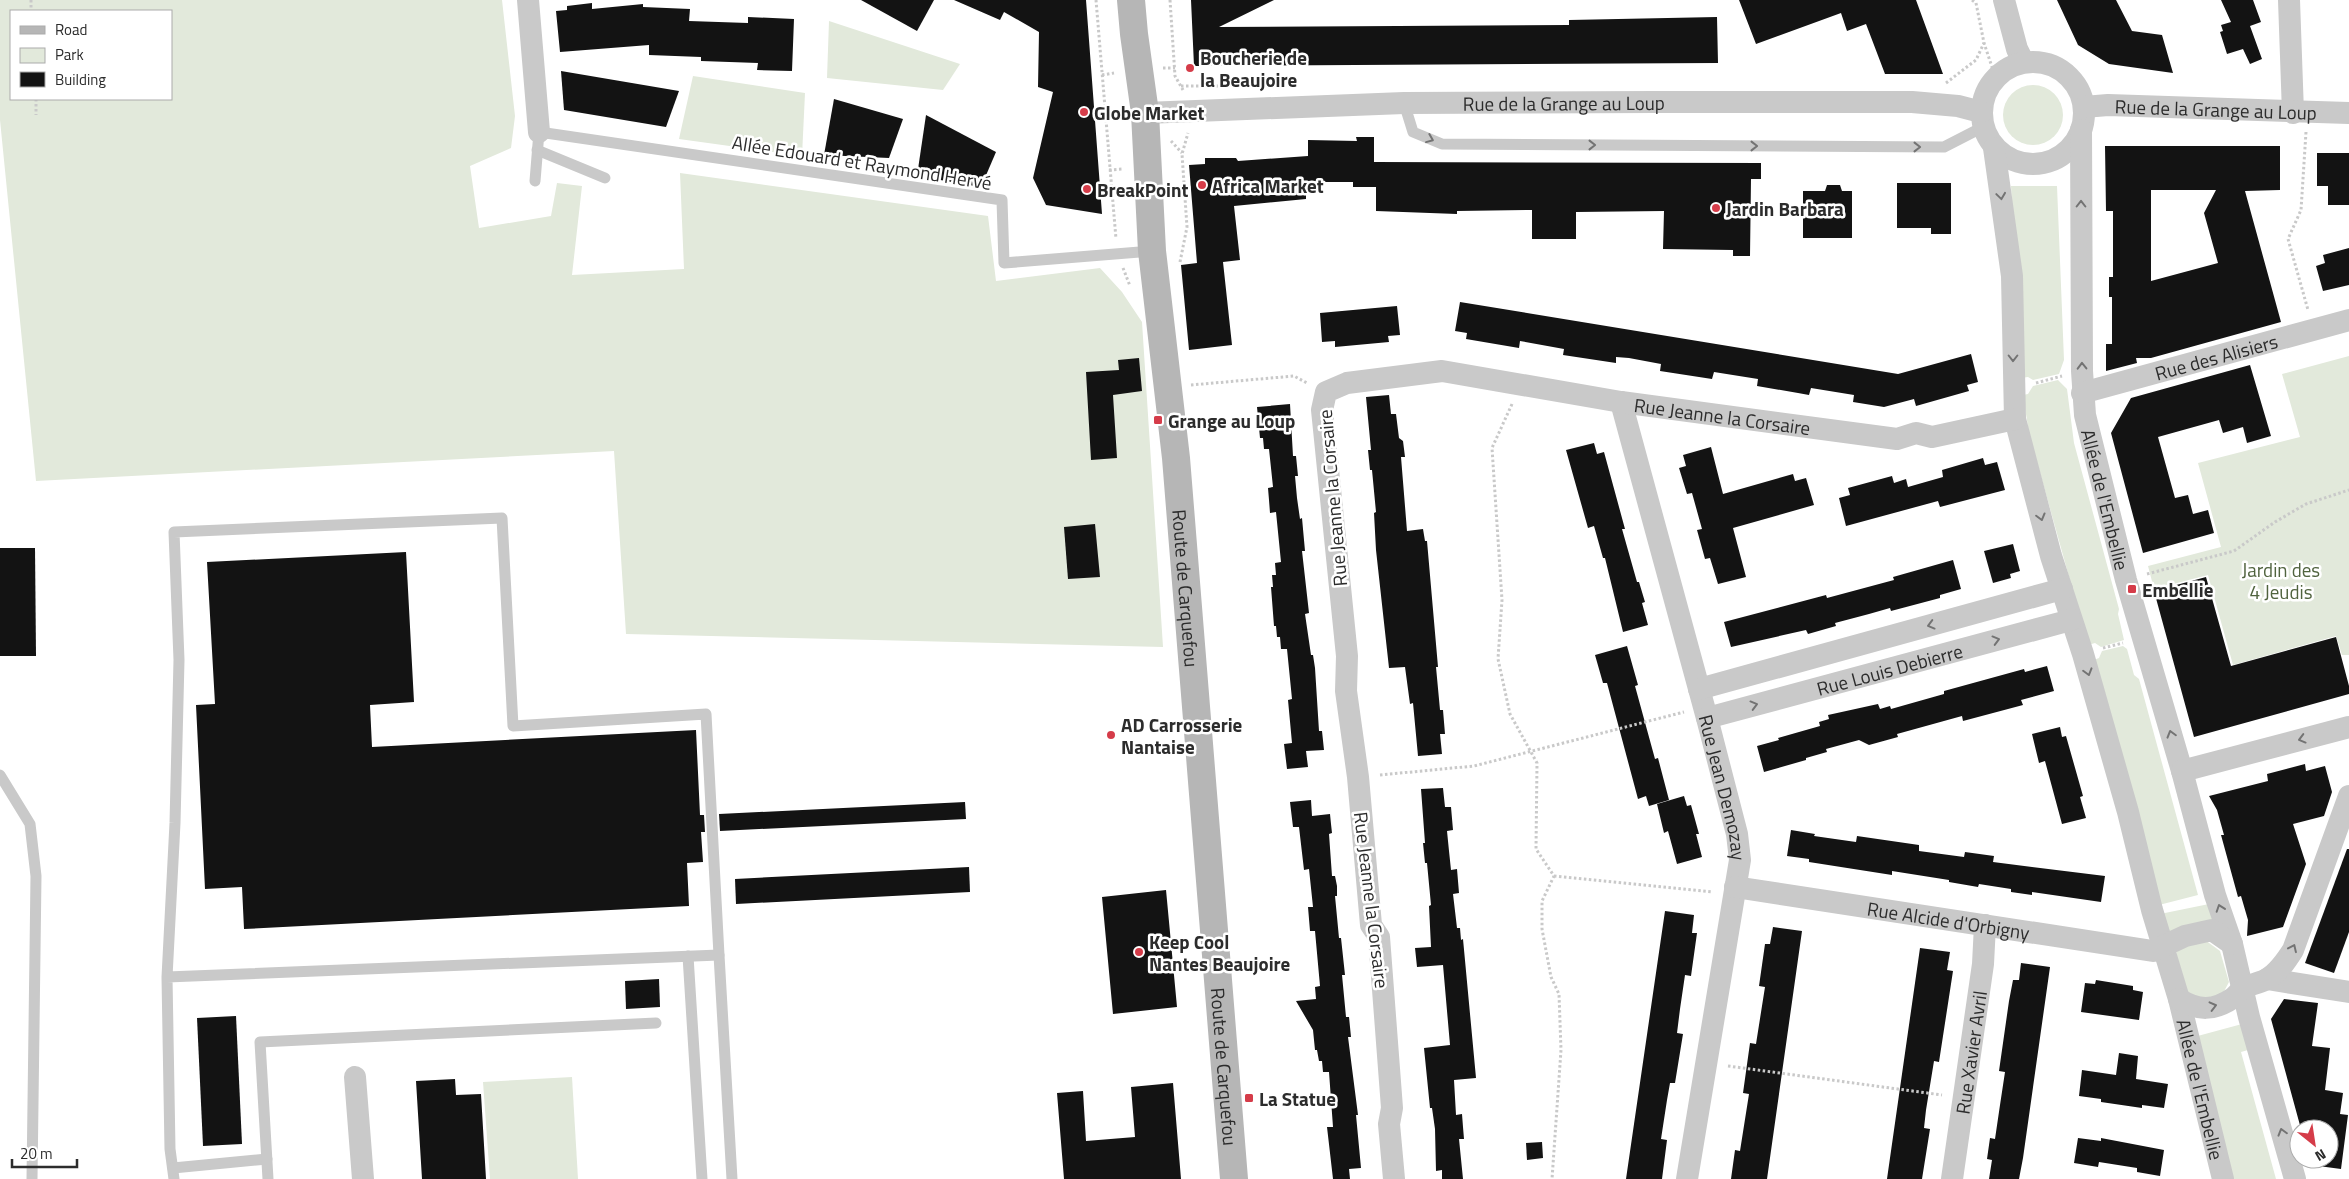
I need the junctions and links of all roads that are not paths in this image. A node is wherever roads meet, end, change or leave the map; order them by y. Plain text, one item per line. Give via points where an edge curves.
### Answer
1 (528, 0) edge
2 (1131, 0) edge
3 (2004, 0) edge
4 (2289, 0) edge
5 (2023, 61) junction
6 (1404, 103) junction
7 (2084, 107) junction
8 (1146, 113) junction
9 (2300, 113) junction
10 (2349, 114) edge
11 (1982, 119) junction
12 (2081, 130) junction
13 (538, 141) junction
14 (1994, 148) junction
15 (604, 178) dead end
16 (535, 181) dead end
17 (1152, 251) junction
18 (2349, 320) edge
19 (2082, 382) junction
20 (1621, 402) junction
21 (2015, 419) junction
22 (2062, 589) junction
23 (2071, 620) junction
24 (1704, 704) junction
25 (2349, 727) edge
26 (2182, 771) junction
27 (0, 775) edge
28 (2347, 809) edge
29 (1735, 886) junction
30 (1986, 925) junction
31 (2232, 944) junction
32 (2162, 947) junction
33 (719, 955) junction
34 (688, 956) junction
35 (167, 977) junction
36 (2268, 979) junction
37 (2243, 988) junction
38 (2349, 992) edge
39 (2179, 999) junction
40 (656, 1023) dead end
41 (355, 1077) dead end
42 (267, 1159) junction
43 (173, 1174) edge
44 (32, 1179) edge
45 (268, 1179) edge
46 (363, 1179) edge
47 (702, 1179) edge
48 (732, 1179) edge
49 (1234, 1179) edge
50 (1394, 1179) edge
51 (1687, 1179) edge
52 (1952, 1179) edge
53 (2224, 1179) edge
54 (2295, 1179) edge

1 - 13 street
2 - 8 main road, Route de Carquefou
3 - 5 street
4 - 9 street
5 - 7 street via 2045,63 2064,72 2077,87
5 - 11 street via 2004,70 1990,84
6 - 8 street, Rue de la Grange au Loup
6 - 11 street, Rue de la Grange au Loup via 1912,102 1958,106
6 -> 11 lane via 1413,132 1442,144 1944,147
7 - 9 street, Rue de la Grange au Loup via 2108,105
7 - 12 street
8 - 17 main road, Route de Carquefou
9 - 10 street, Rue de la Grange au Loup
11 - 14 street
12 - 14 street via 2072,146 2059,158 2042,164 2016,162
19 -> 12 street, Allée de l'Embellie
13 - 15 lane
13 - 16 lane
13 - 17 lane, Allée Edouard et Raymond Hervé via 1002,200 1004,263
14 -> 21 street, Allée de l'Embellie via 2012,276
17 - 49 main road, Route de Carquefou via 1176,458
18 - 19 street, Rue des Alisiers
26 -> 19 street, Allée de l'Embellie via 2126,580 2085,415
20 - 21 street, Rue Jeanne la Corsaire via 1897,438 1916,433 1932,437
20 - 24 street, Rue Jean Demozay
20 - 50 street, Rue Jeanne la Corsaire via 1442,371 1347,383 1326,392 1322,410 1347,656 1346,691 1358,778 1371,925 1379,937
21 -> 22 street, Allée de l'Embellie
22 - 23 street, Allée de l'Embellie
22 -> 24 street, Rue Louis Debierre
24 -> 23 street, Rue Louis Debierre
23 -> 32 street, Allée de l'Embellie via 2128,812
24 - 29 street, Rue Jean Demozay via 1737,834 1740,860
25 -> 26 street
31 -> 26 street, Allée de l'Embellie via 2215,895
27 - 44 lane via 30,824 36,876
36 -> 28 street via 2293,950
29 - 30 street, Rue Alcide d'Orbigny
29 - 51 street, Rue Jean Demozay
30 - 32 street, Rue Alcide d'Orbigny via 2153,951
30 - 52 street, Rue Xavier Avril
31 - 32 street via 2212,930 2186,936
31 - 37 street, Allée de l'Embellie
32 - 39 street, Allée de l'Embellie
33 - 34 lane
33 - 35 lane via 706,714 513,726 502,518 482,518 174,532 179,660
33 - 48 lane
34 - 35 lane
34 - 47 lane
35 - 43 lane
36 - 37 street
36 - 38 street
39 -> 37 street, Allée de l'Embellie via 2192,1008 2218,1006 2234,998
54 -> 37 street, Allée de l'Embellie
39 - 53 street, Allée de l'Embellie
40 - 42 lane via 260,1042
41 - 46 street
42 - 43 lane
42 - 45 lane

